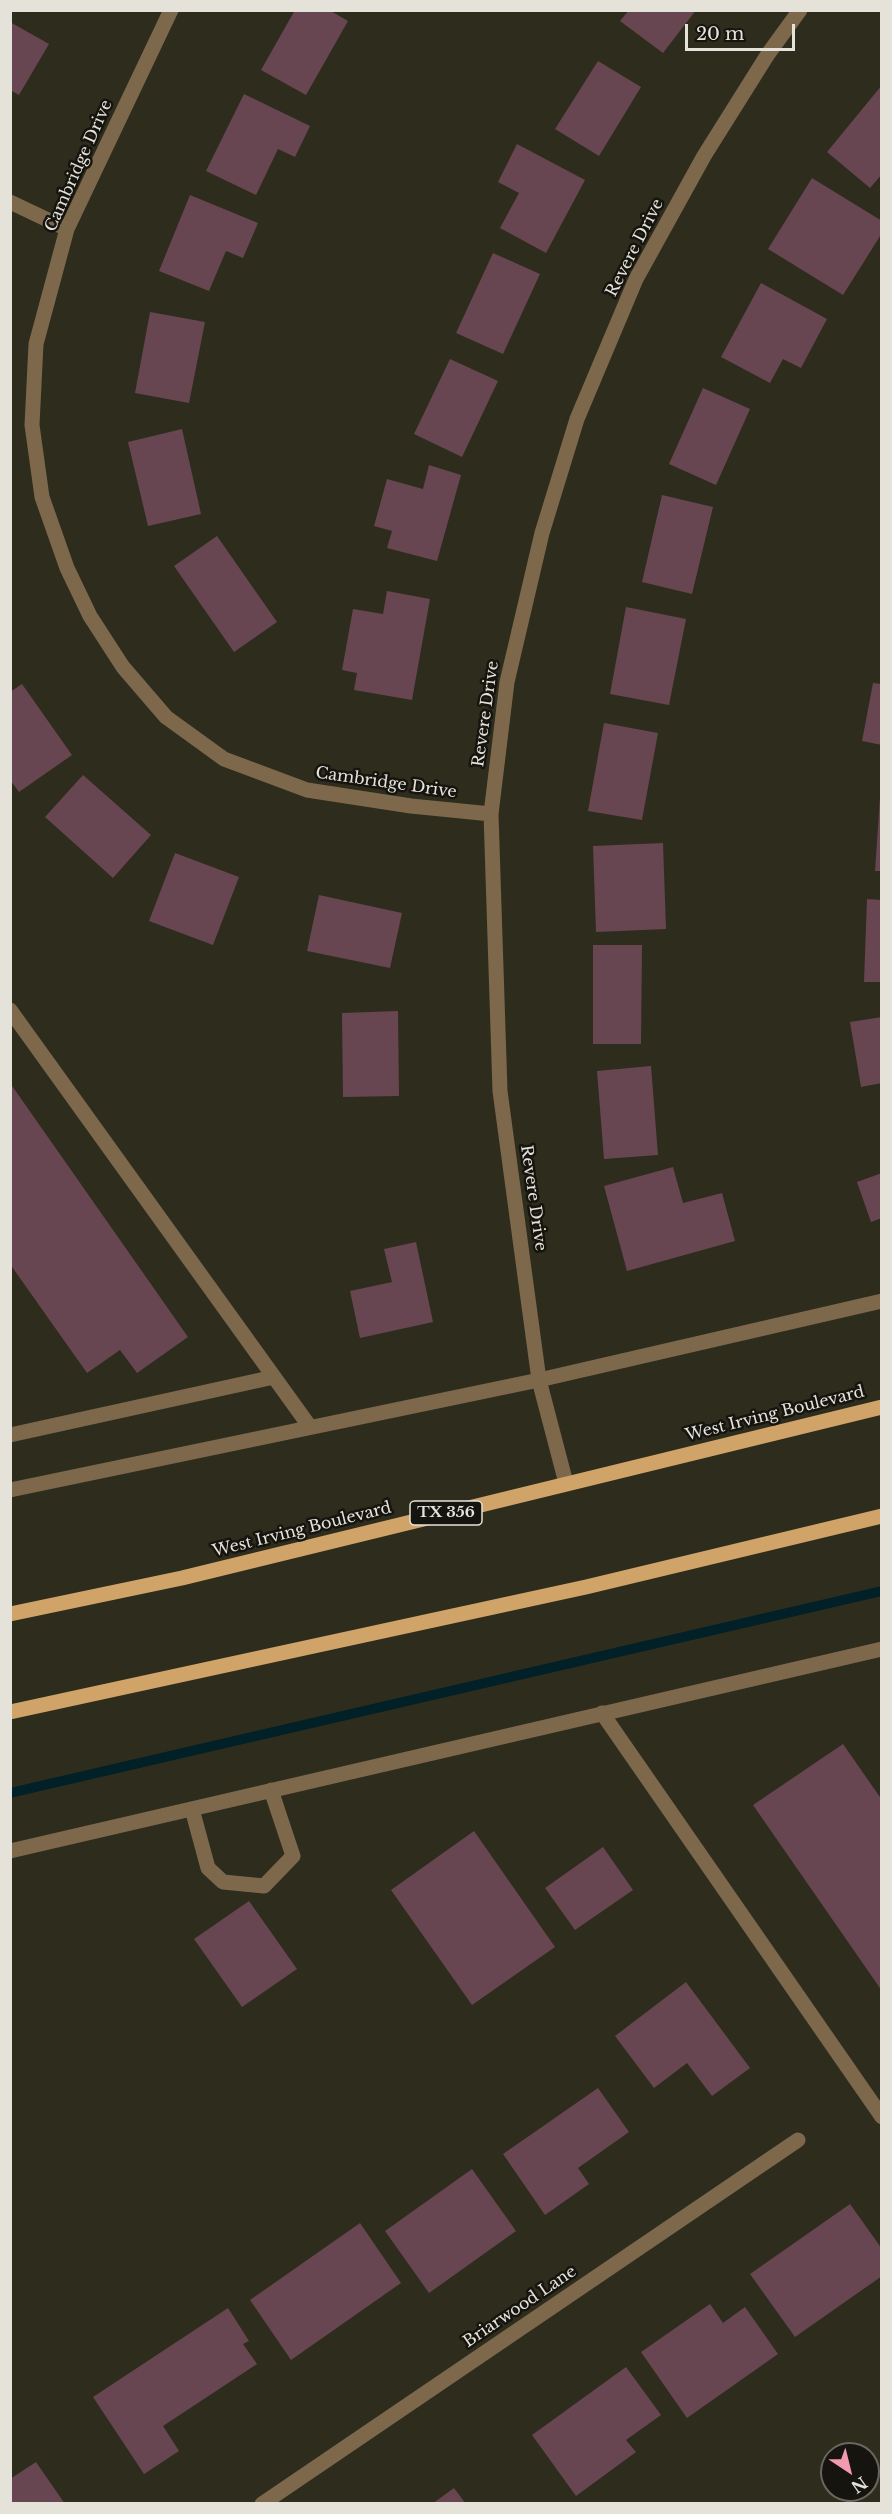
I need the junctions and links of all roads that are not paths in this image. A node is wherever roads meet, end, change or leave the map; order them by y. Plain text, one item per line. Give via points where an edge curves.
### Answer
1 (171, 10) edge
2 (800, 10) edge
3 (10, 202) edge
4 (67, 229) junction
5 (491, 814) junction
6 (10, 1010) edge
7 (882, 1301) edge
8 (274, 1377) junction
9 (539, 1380) junction
10 (882, 1407) edge
11 (310, 1427) junction
12 (10, 1435) edge
13 (566, 1483) junction
14 (10, 1490) edge
15 (882, 1516) edge
16 (10, 1614) edge
17 (882, 1649) edge
18 (10, 1712) edge
19 (602, 1713) junction
20 (271, 1790) junction
21 (192, 1809) junction
22 (10, 1851) edge
23 (882, 2117) edge
24 (798, 2140) dead end
25 (262, 2504) edge

1 - 4 street, Cambridge Drive
2 - 5 street, Revere Drive via 704,156 641,268 577,419 542,533 507,682
3 - 4 street
4 - 5 street, Cambridge Drive via 36,344 32,425 42,497 67,568 90,616 123,667 166,717 224,759 307,790
5 - 9 street, Revere Drive via 500,1091
6 - 8 street
7 - 9 street
8 - 11 street
8 - 12 street
9 - 11 street
9 - 13 street, Revere Drive
10 - 13 main road, West Irving Boulevard / TX 356
11 - 14 street
13 - 16 main road, West Irving Boulevard / TX 356 via 182,1578
15 - 18 main road via 586,1587
17 - 19 street
19 - 20 street
19 - 23 street
20 - 21 street
20 - 21 street via 293,1856 264,1886 223,1882 208,1868
21 - 22 street
24 - 25 street, Briarwood Lane

